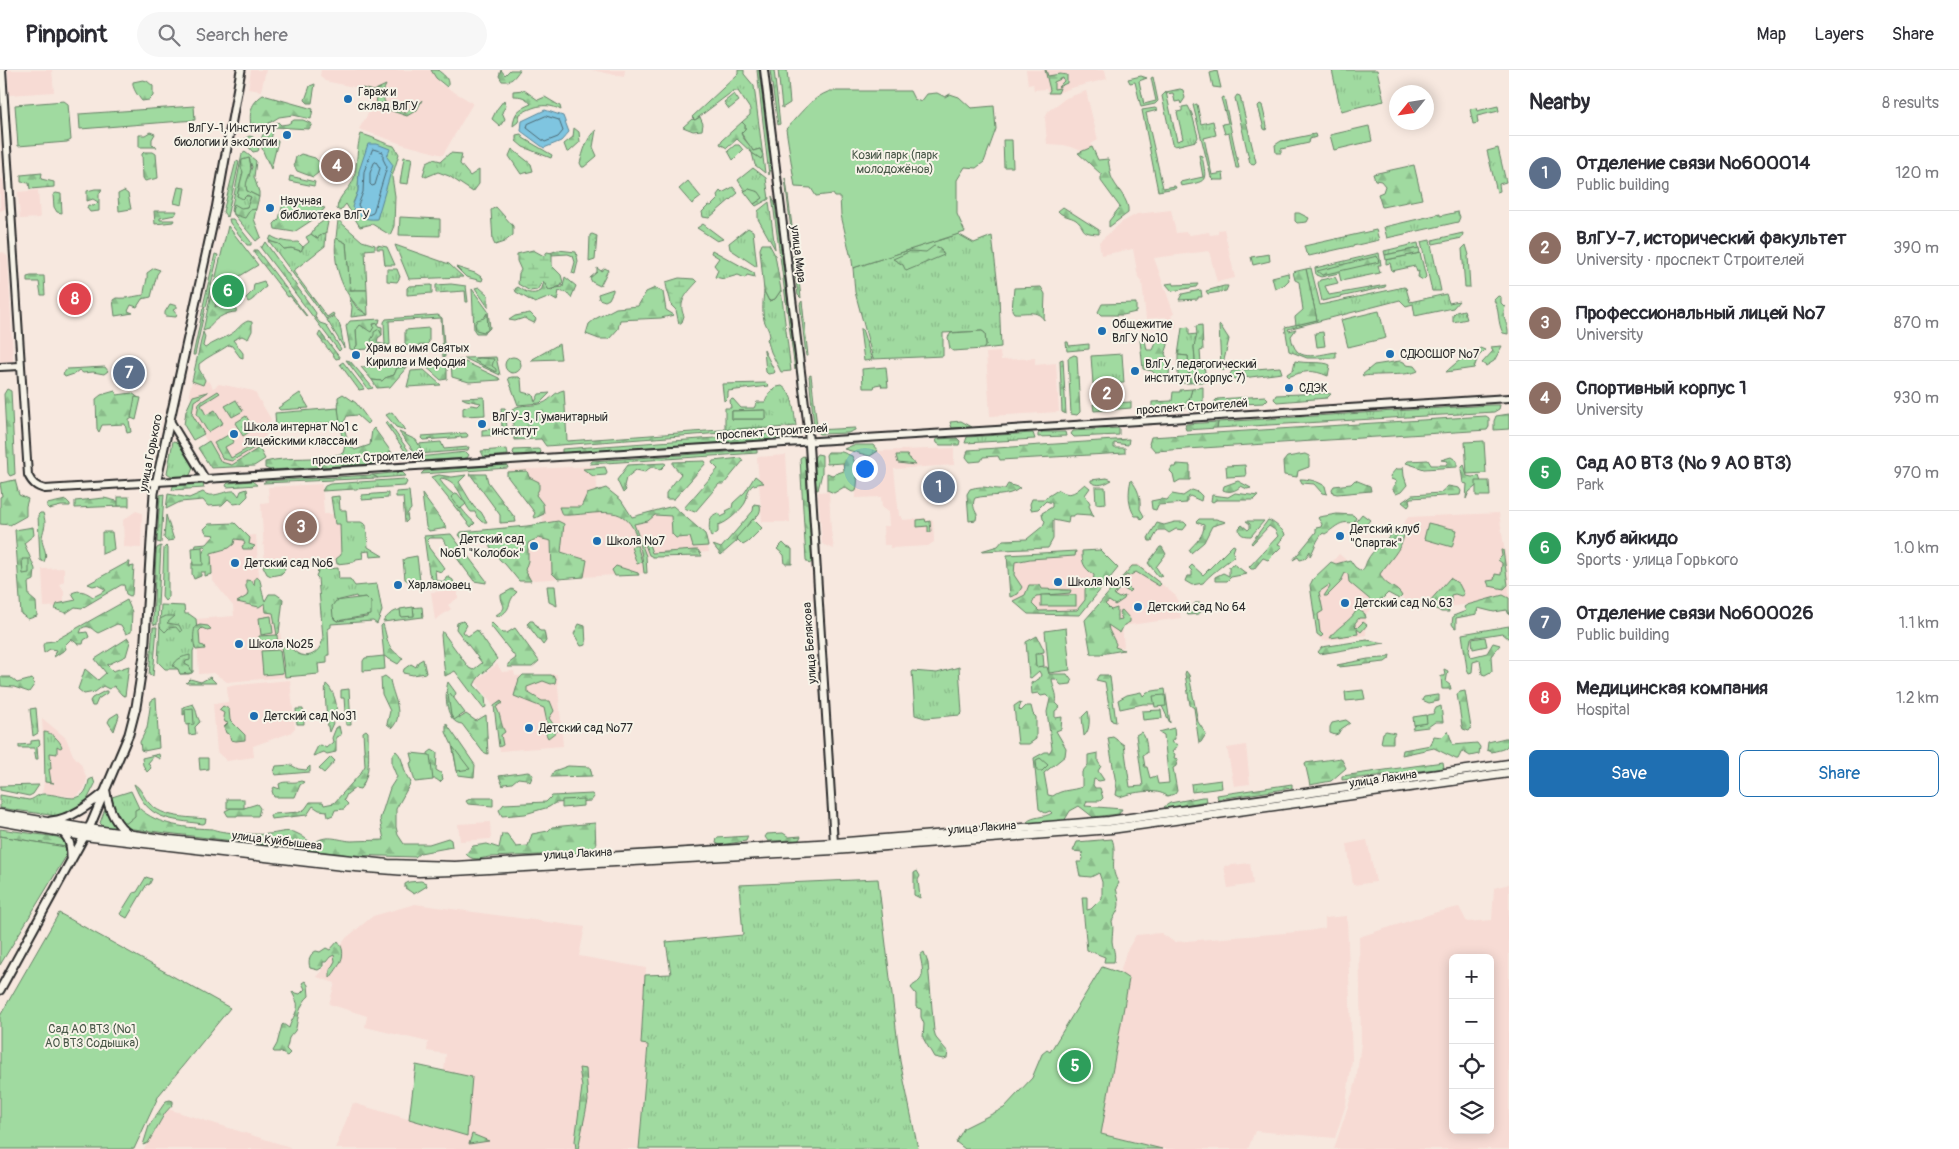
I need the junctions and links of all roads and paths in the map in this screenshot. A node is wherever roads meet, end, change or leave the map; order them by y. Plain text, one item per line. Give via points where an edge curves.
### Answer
1 (2, 70) edge
2 (241, 70) edge
3 (764, 70) edge
4 (20, 366) junction
5 (0, 367) edge
6 (1509, 398) edge
7 (169, 419) junction
8 (809, 441) junction
9 (206, 480) junction
10 (156, 483) junction
11 (1509, 764) edge
12 (1509, 773) edge
13 (106, 791) junction
14 (0, 814) edge
15 (0, 821) edge
16 (51, 821) junction
17 (61, 831) junction
18 (86, 832) junction
19 (131, 836) junction
20 (834, 843) junction
21 (71, 860) junction
22 (554, 861) joint
23 (454, 871) joint
24 (0, 990) edge

1 - 4 main road
2 - 7 main road, улица Горького via 216,209
3 - 8 main road, улица Мира
4 - 5 main road
4 - 10 main road, проспект Строителей via 28,475 32,482 46,489
6 - 8 main road, проспект Строителей
7 - 9 main road
7 - 10 main road, улица Горького
8 - 9 main road, проспект Строителей
8 - 20 main road, улица Белякова
9 - 10 main road, проспект Строителей
10 - 13 main road, улица Горького via 142,675 130,734
11 - 20 highway, улица Лакина via 1109,821
12 - 23 highway, улица Лакина via 1111,829 834,850
13 - 16 main road via 90,804
13 - 18 main road, улица Горького
13 - 19 main road via 118,825
14 - 16 highway, улица Куйбышева
15 - 17 highway, улица Куйбышева
16 - 18 highway, улица Куйбышева
17 - 18 highway, улица Куйбышева
17 - 21 main road via 68,839
18 - 19 highway, улица Куйбышева
18 - 21 main road, улица Горького
18 - 23 highway, улица Куйбышева via 386,870
19 - 22 highway, улица Куйбышева via 388,864 455,866
20 - 22 highway, улица Лакина
21 - 24 main road, улица Горького

